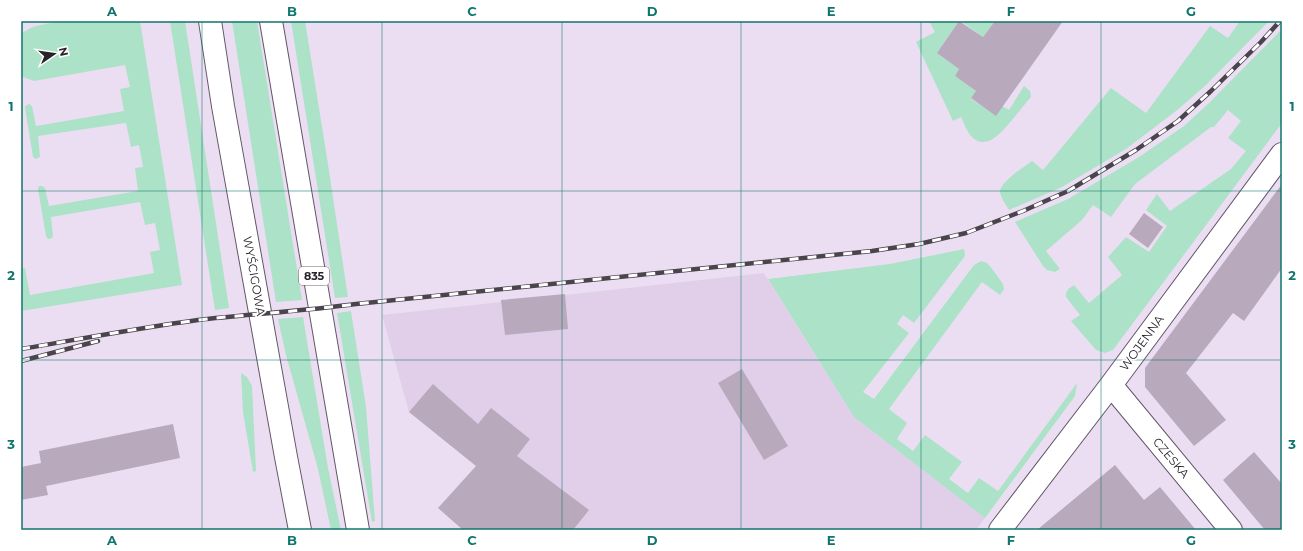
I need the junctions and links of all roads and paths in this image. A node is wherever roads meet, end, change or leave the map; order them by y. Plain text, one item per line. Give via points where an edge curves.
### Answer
1 (210, 21) edge
2 (271, 21) edge
3 (1282, 154) edge
4 (1111, 385) junction
5 (300, 530) edge
6 (358, 530) edge
7 (1000, 530) edge
8 (1231, 530) edge

1 - 5 main road, WYŚCIGOWA
2 - 6 main road, 835
3 - 4 main road, WOJENNA
4 - 7 main road, WOJENNA
4 - 8 main road, CZESKA

